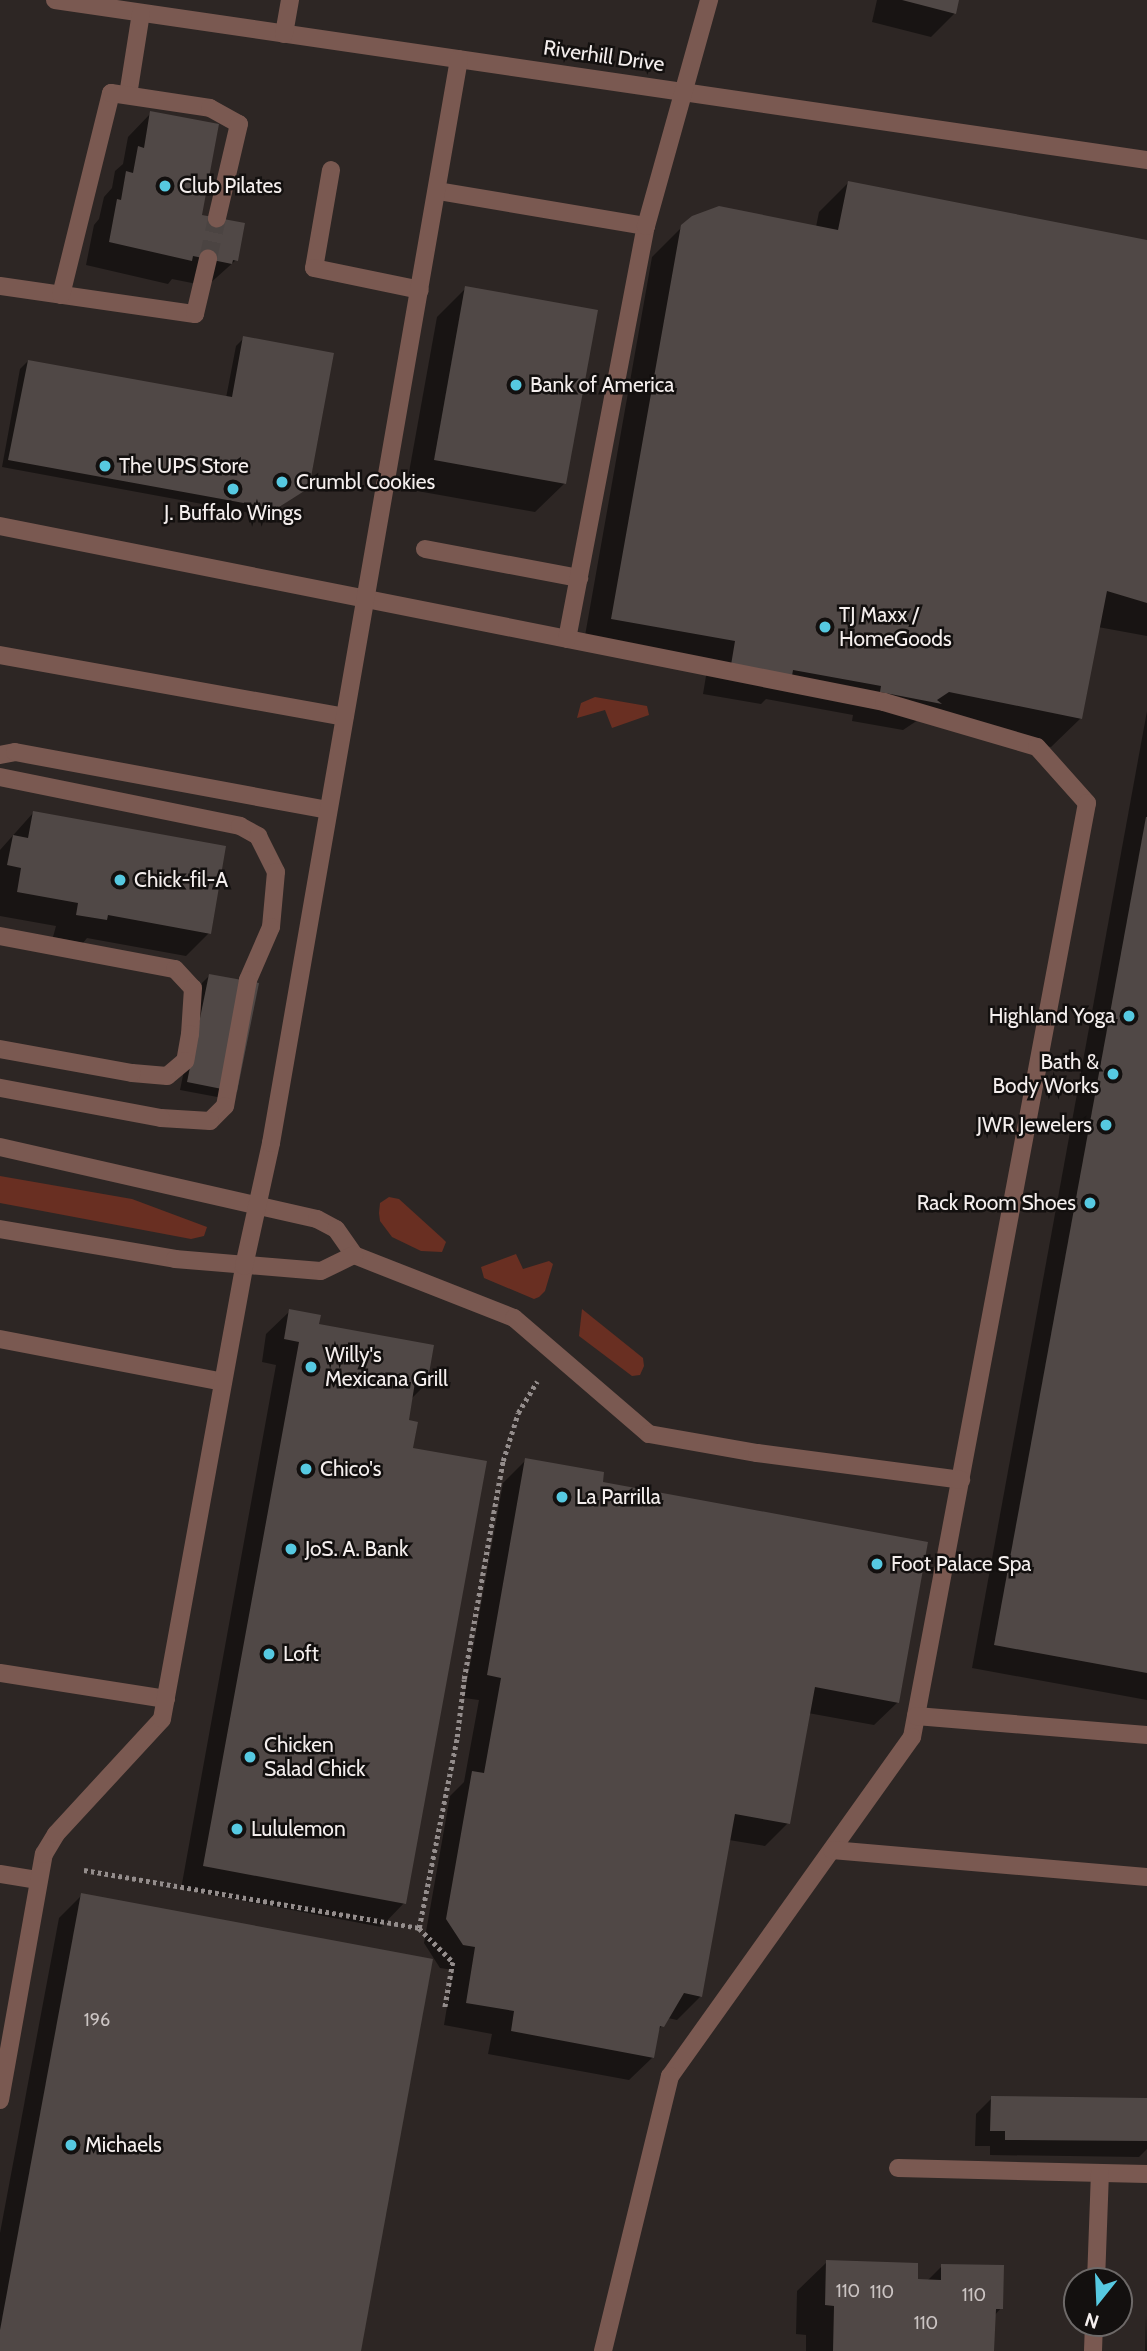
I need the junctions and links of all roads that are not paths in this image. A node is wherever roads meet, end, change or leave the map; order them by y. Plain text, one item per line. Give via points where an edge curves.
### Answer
1 (55, 0) edge
2 (290, 0) edge
3 (709, 0) edge
4 (141, 13) junction
5 (284, 34) junction
6 (459, 59) junction
7 (683, 90) junction
8 (128, 95) junction
9 (1147, 160) edge
10 (331, 170) dead end
11 (438, 191) junction
12 (217, 218) tunnel mouth
13 (646, 226) junction
14 (208, 259) tunnel mouth
15 (0, 286) edge
16 (420, 290) junction
17 (61, 295) junction
18 (0, 526) edge
19 (425, 549) dead end
20 (579, 578) junction
21 (366, 600) junction
22 (566, 639) junction
23 (0, 655) edge
24 (344, 717) junction
25 (0, 755) edge
26 (0, 778) edge
27 (327, 810) junction
28 (0, 936) edge
29 (0, 1049) edge
30 (0, 1088) edge
31 (0, 1147) edge
32 (259, 1205) junction
33 (0, 1229) edge
34 (354, 1255) junction
35 (244, 1266) junction
36 (0, 1339) edge
37 (223, 1382) junction
38 (961, 1480) junction
39 (0, 1674) edge
40 (166, 1699) junction
41 (916, 1716) junction
42 (1147, 1735) edge
43 (832, 1850) junction
44 (0, 1874) edge
45 (1147, 1877) edge
46 (37, 1880) junction
47 (0, 2100) edge
48 (898, 2168) dead end
49 (1100, 2174) junction
50 (1147, 2174) edge
51 (1097, 2267) edge
52 (603, 2351) edge

1 - 4 street, Riverhill Drive
2 - 5 street
3 - 7 street
4 - 5 street, Riverhill Drive
4 - 8 street
5 - 6 street, Riverhill Drive
6 - 7 street, Riverhill Drive
6 - 11 street
7 - 9 street, Riverhill Drive
7 - 13 street
8 - 12 street via 210,107 239,124
8 - 17 street via 111,93
10 - 16 street via 314,268
11 - 13 street
11 - 16 street
13 - 20 street
14 - 17 street via 195,314
15 - 17 street
16 - 21 street
18 - 21 street
19 - 20 street
20 - 22 street
21 - 22 street
21 - 24 street
22 - 38 street via 884,702 1037,747 1087,803
23 - 24 street
24 - 27 street
25 - 27 street via 15,752
26 - 30 street via 240,825 258,836 276,872 271,927 248,980 225,1106 210,1121 160,1118
27 - 32 street
28 - 29 street via 175,969 192,988 185,1061 167,1076
31 - 32 street
32 - 34 street via 317,1219 336,1229
32 - 35 street
33 - 35 street
34 - 35 street via 321,1272
34 - 38 street via 514,1318 649,1434
35 - 37 street
36 - 37 street
37 - 40 street
38 - 41 street
39 - 40 street
40 - 46 street via 162,1719 56,1834
41 - 42 street
41 - 43 street via 912,1737
43 - 45 street
43 - 52 street via 670,2076
44 - 46 street
46 - 47 street
48 - 49 street
49 - 50 street
49 - 51 street

